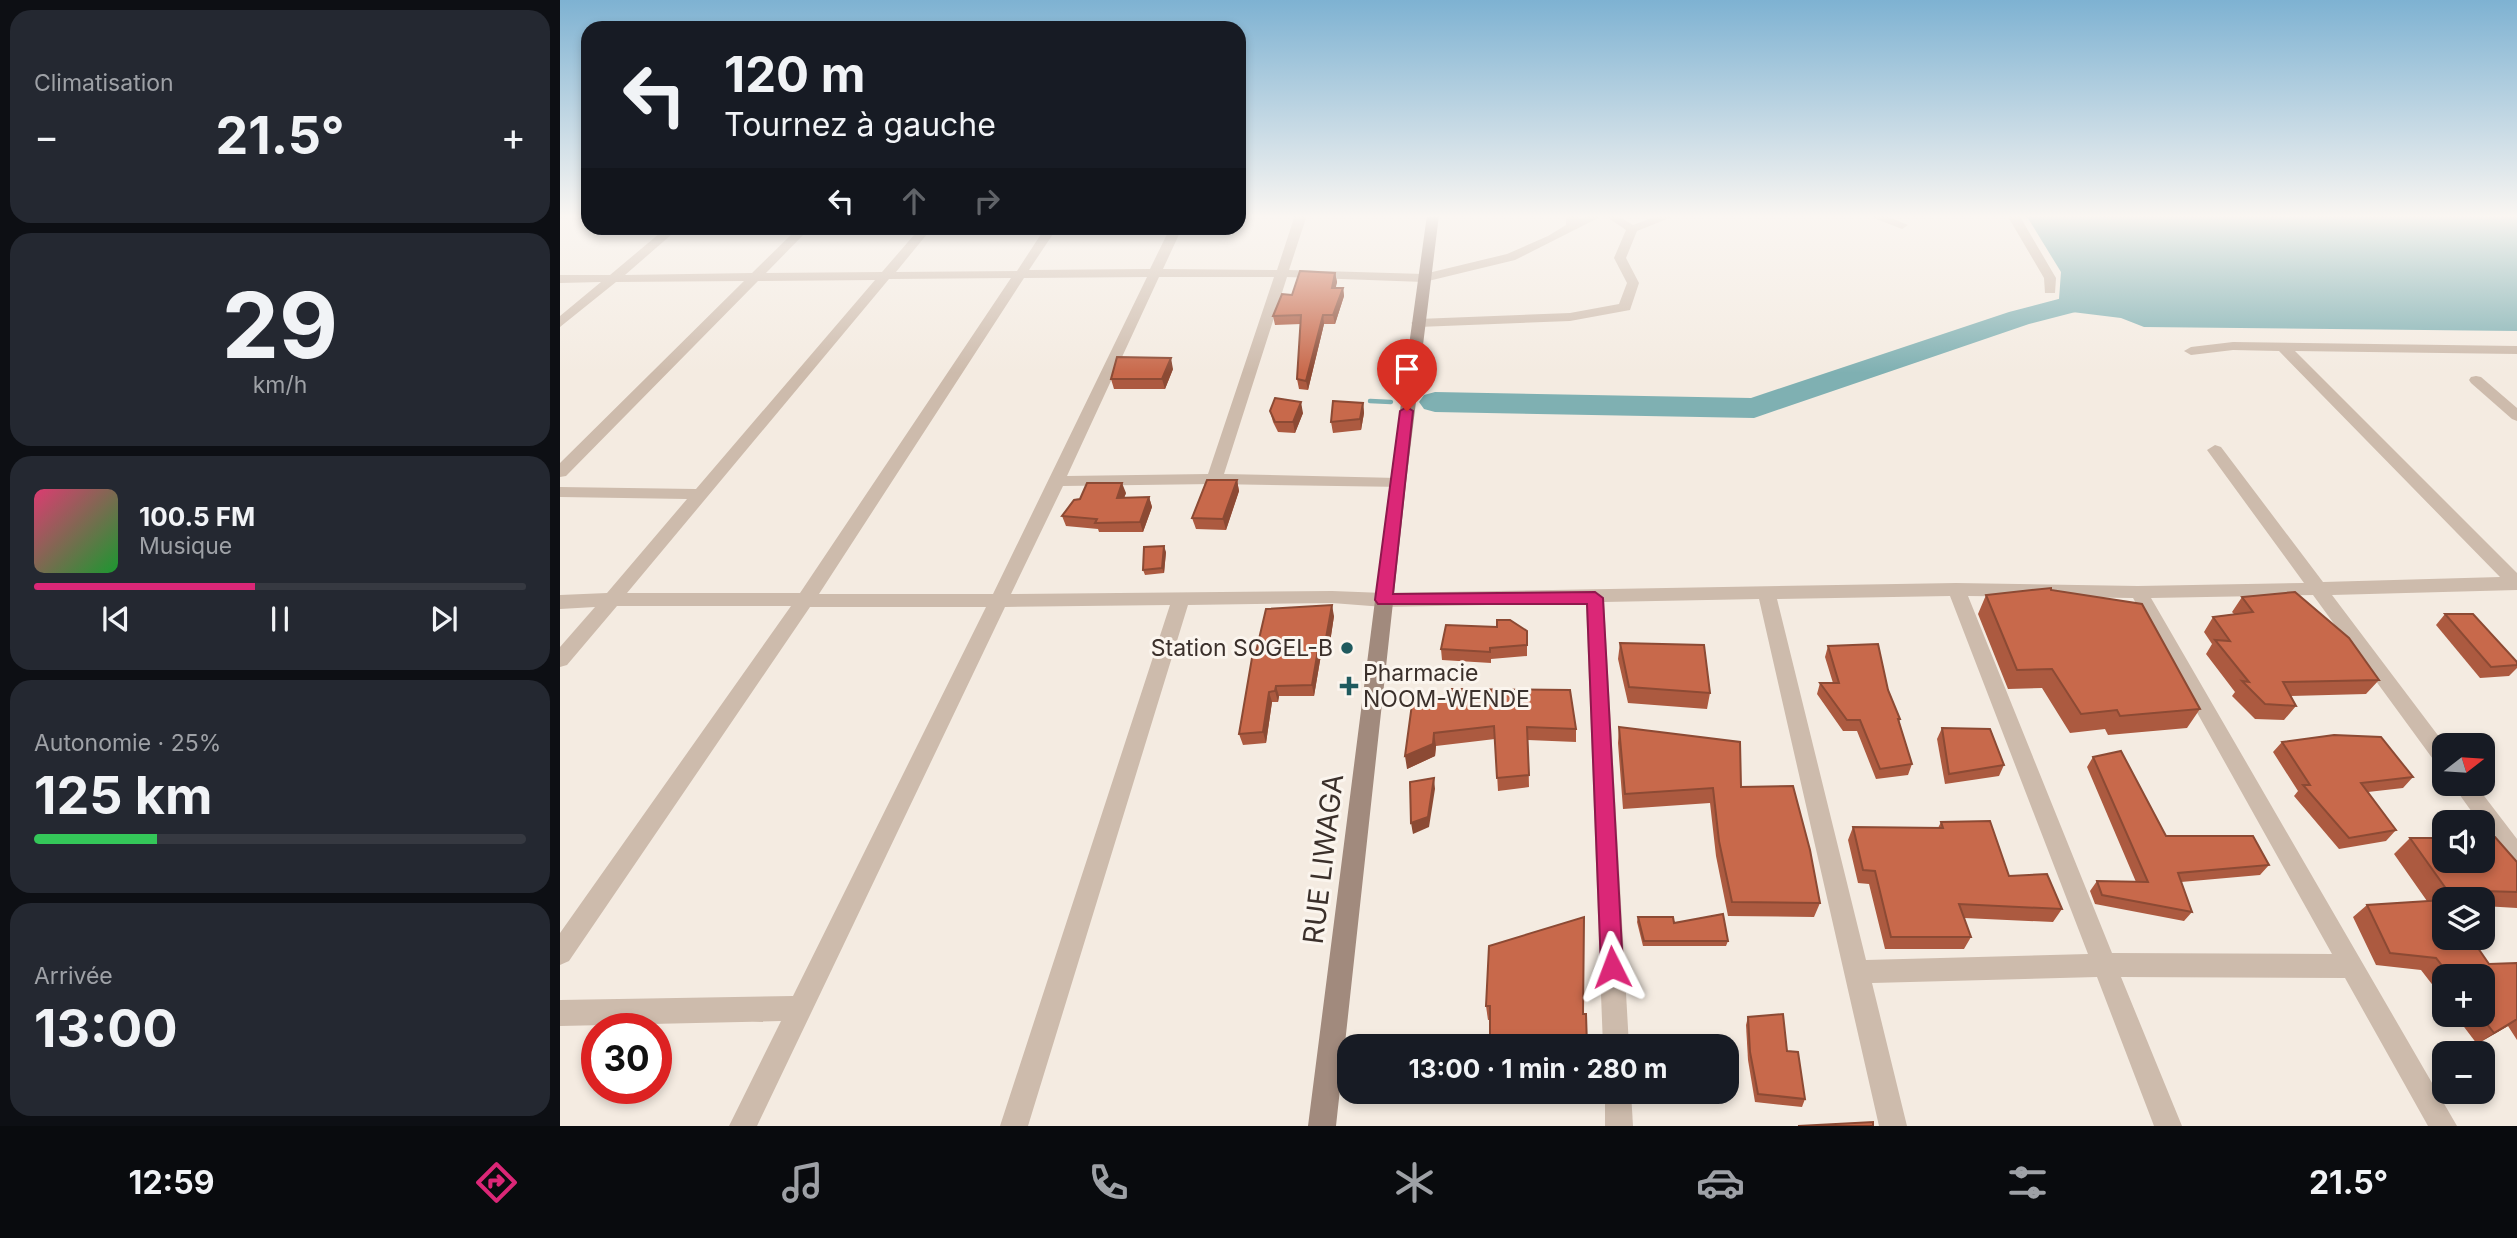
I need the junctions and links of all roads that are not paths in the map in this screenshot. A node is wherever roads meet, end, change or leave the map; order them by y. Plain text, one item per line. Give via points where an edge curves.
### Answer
1 (626, 268) edge
2 (766, 268) edge
3 (891, 268) edge
4 (1024, 268) edge
5 (1158, 268) edge
6 (1284, 268) edge
7 (1425, 268) edge
8 (1467, 268) edge
9 (1624, 268) edge
10 (2044, 268) edge
11 (1156, 273) junction
12 (1020, 274) junction
13 (1282, 274) junction
14 (884, 276) junction
15 (757, 277) junction
16 (613, 278) junction
17 (1424, 278) junction
18 (560, 279) edge
19 (2050, 290) dead end
20 (560, 323) edge
21 (1418, 323) junction
22 (2283, 347) junction
23 (2517, 350) edge
24 (2191, 351) dead end
25 (2476, 380) dead end
26 (2517, 416) edge
27 (2215, 450) dead end
28 (560, 472) edge
29 (1214, 479) junction
30 (1057, 481) junction
31 (1398, 482) junction
32 (560, 492) edge
33 (703, 494) junction
34 (2517, 584) edge
35 (1956, 589) junction
36 (2315, 589) junction
37 (2138, 592) junction
38 (1767, 593) junction
39 (1595, 598) junction
40 (612, 599) junction
41 (1181, 599) junction
42 (1384, 600) junction
43 (998, 601) junction
44 (560, 602) edge
45 (804, 602) junction
46 (560, 660) edge
47 (2432, 743) edge
48 (2472, 796) edge
49 (2517, 856) edge
50 (560, 953) edge
51 (2104, 965) junction
52 (2350, 966) junction
53 (1857, 972) junction
54 (801, 1008) junction
55 (560, 1013) edge
56 (1615, 1034) edge
57 (1618, 1104) edge
58 (743, 1126) edge
59 (1014, 1126) edge
60 (1322, 1126) edge
61 (1619, 1126) edge
62 (1893, 1126) edge
63 (2168, 1126) edge
64 (2443, 1126) edge

1 - 16 street
2 - 15 street
3 - 14 street
4 - 12 street
5 - 11 street
6 - 13 street
7 - 17 main road, RUE LIWAGA
8 - 17 street
9 - 21 street via 1633,287 1628,303 1620,309 1570,317
10 - 19 street
11 - 12 street
11 - 13 street
11 - 30 street
12 - 14 street
12 - 45 street
13 - 17 street
13 - 29 street
14 - 15 street
14 - 33 street
15 - 16 street
15 - 28 street
16 - 18 street
16 - 20 street
17 - 21 main road, RUE LIWAGA
21 - 31 main road, RUE LIWAGA
22 - 23 street
22 - 24 street
22 - 34 street
25 - 26 street
27 - 36 street
29 - 30 street
29 - 31 street
30 - 43 street
31 - 42 main road, RUE LIWAGA
32 - 33 street
33 - 40 street
34 - 36 street
35 - 37 street
35 - 38 street
35 - 51 street
36 - 37 street
36 - 47 street
37 - 52 street
38 - 39 street
38 - 53 street
39 - 42 street
39 - 56 street
40 - 44 street
40 - 45 street
40 - 46 street
41 - 42 street
41 - 43 street
41 - 59 street
42 - 60 main road, RUE LIWAGA
43 - 45 street
43 - 54 street
45 - 50 street
48 - 49 street
51 - 52 street
51 - 53 street
51 - 63 street
52 - 64 street
53 - 62 street
54 - 55 street
54 - 58 street
57 - 61 street

